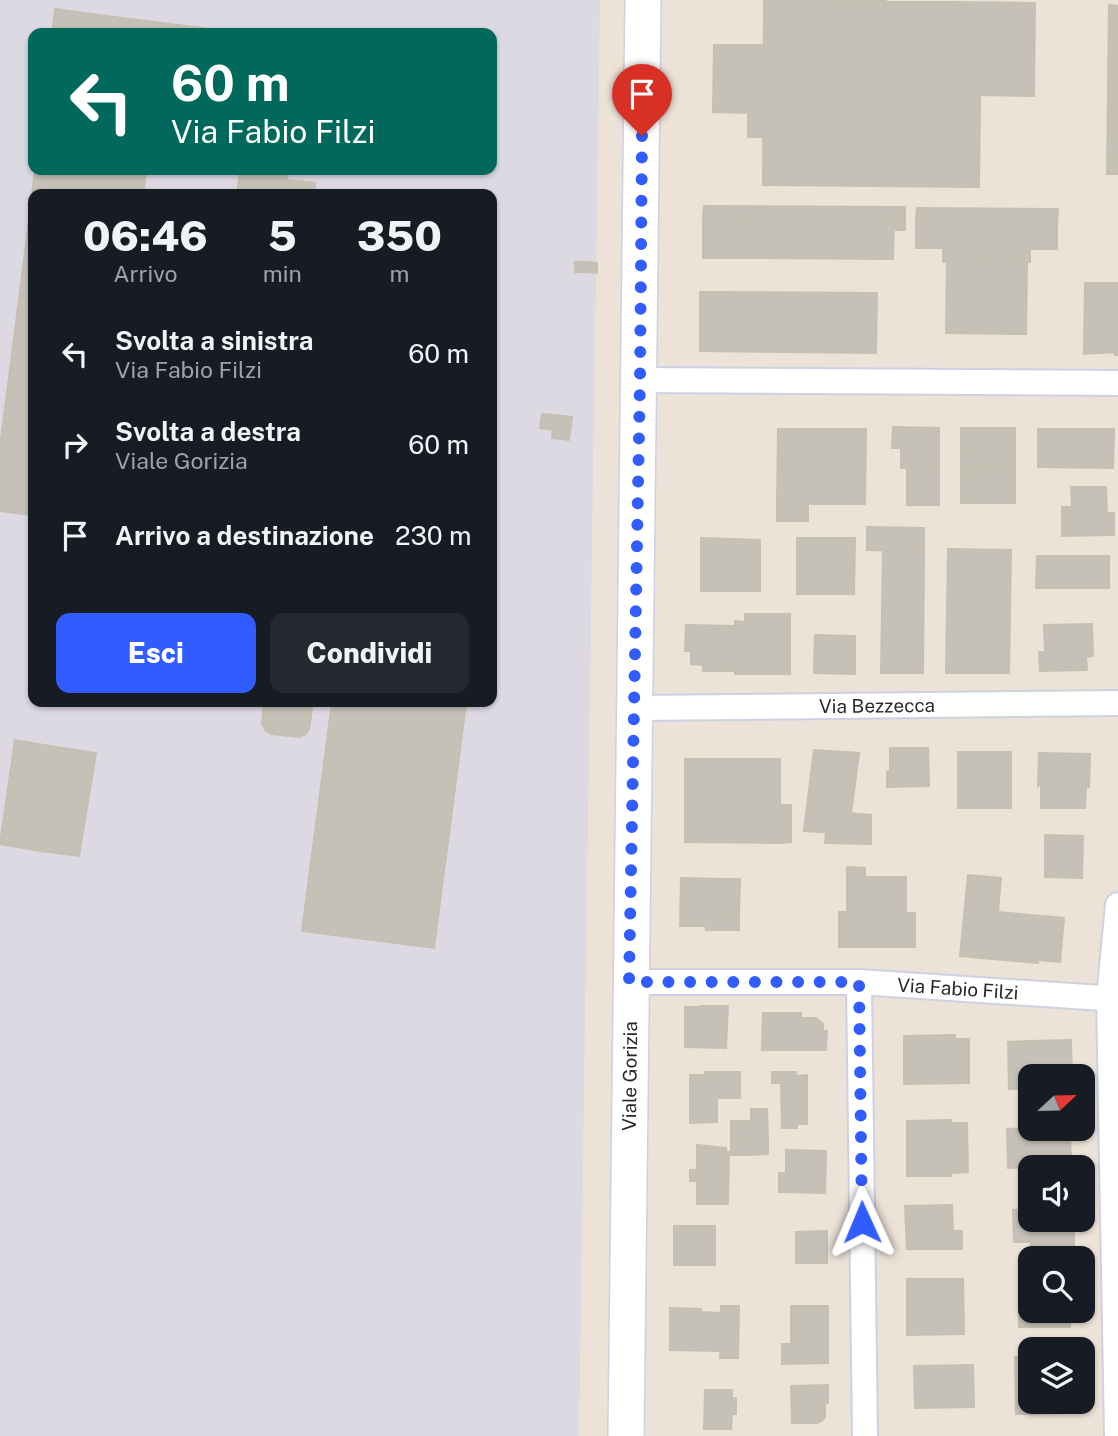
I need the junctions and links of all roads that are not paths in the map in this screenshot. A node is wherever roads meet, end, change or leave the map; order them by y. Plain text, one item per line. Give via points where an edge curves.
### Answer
1 (643, 0) edge
2 (640, 380) junction
3 (1118, 383) edge
4 (1118, 703) edge
5 (635, 708) junction
6 (1118, 905) edge
7 (629, 982) junction
8 (859, 982) junction
9 (1113, 998) edge
10 (626, 1436) edge
11 (864, 1436) edge
12 (1116, 1436) edge

1 - 2 street, Viale Gorizia
2 - 3 street
2 - 5 street, Viale Gorizia
4 - 5 street, Via Bezzecca
5 - 7 street, Viale Gorizia
6 - 9 street
7 - 8 street, Via Fabio Filzi
7 - 10 street, Viale Gorizia
8 - 9 street, Via Fabio Filzi
8 - 11 street
9 - 12 street

